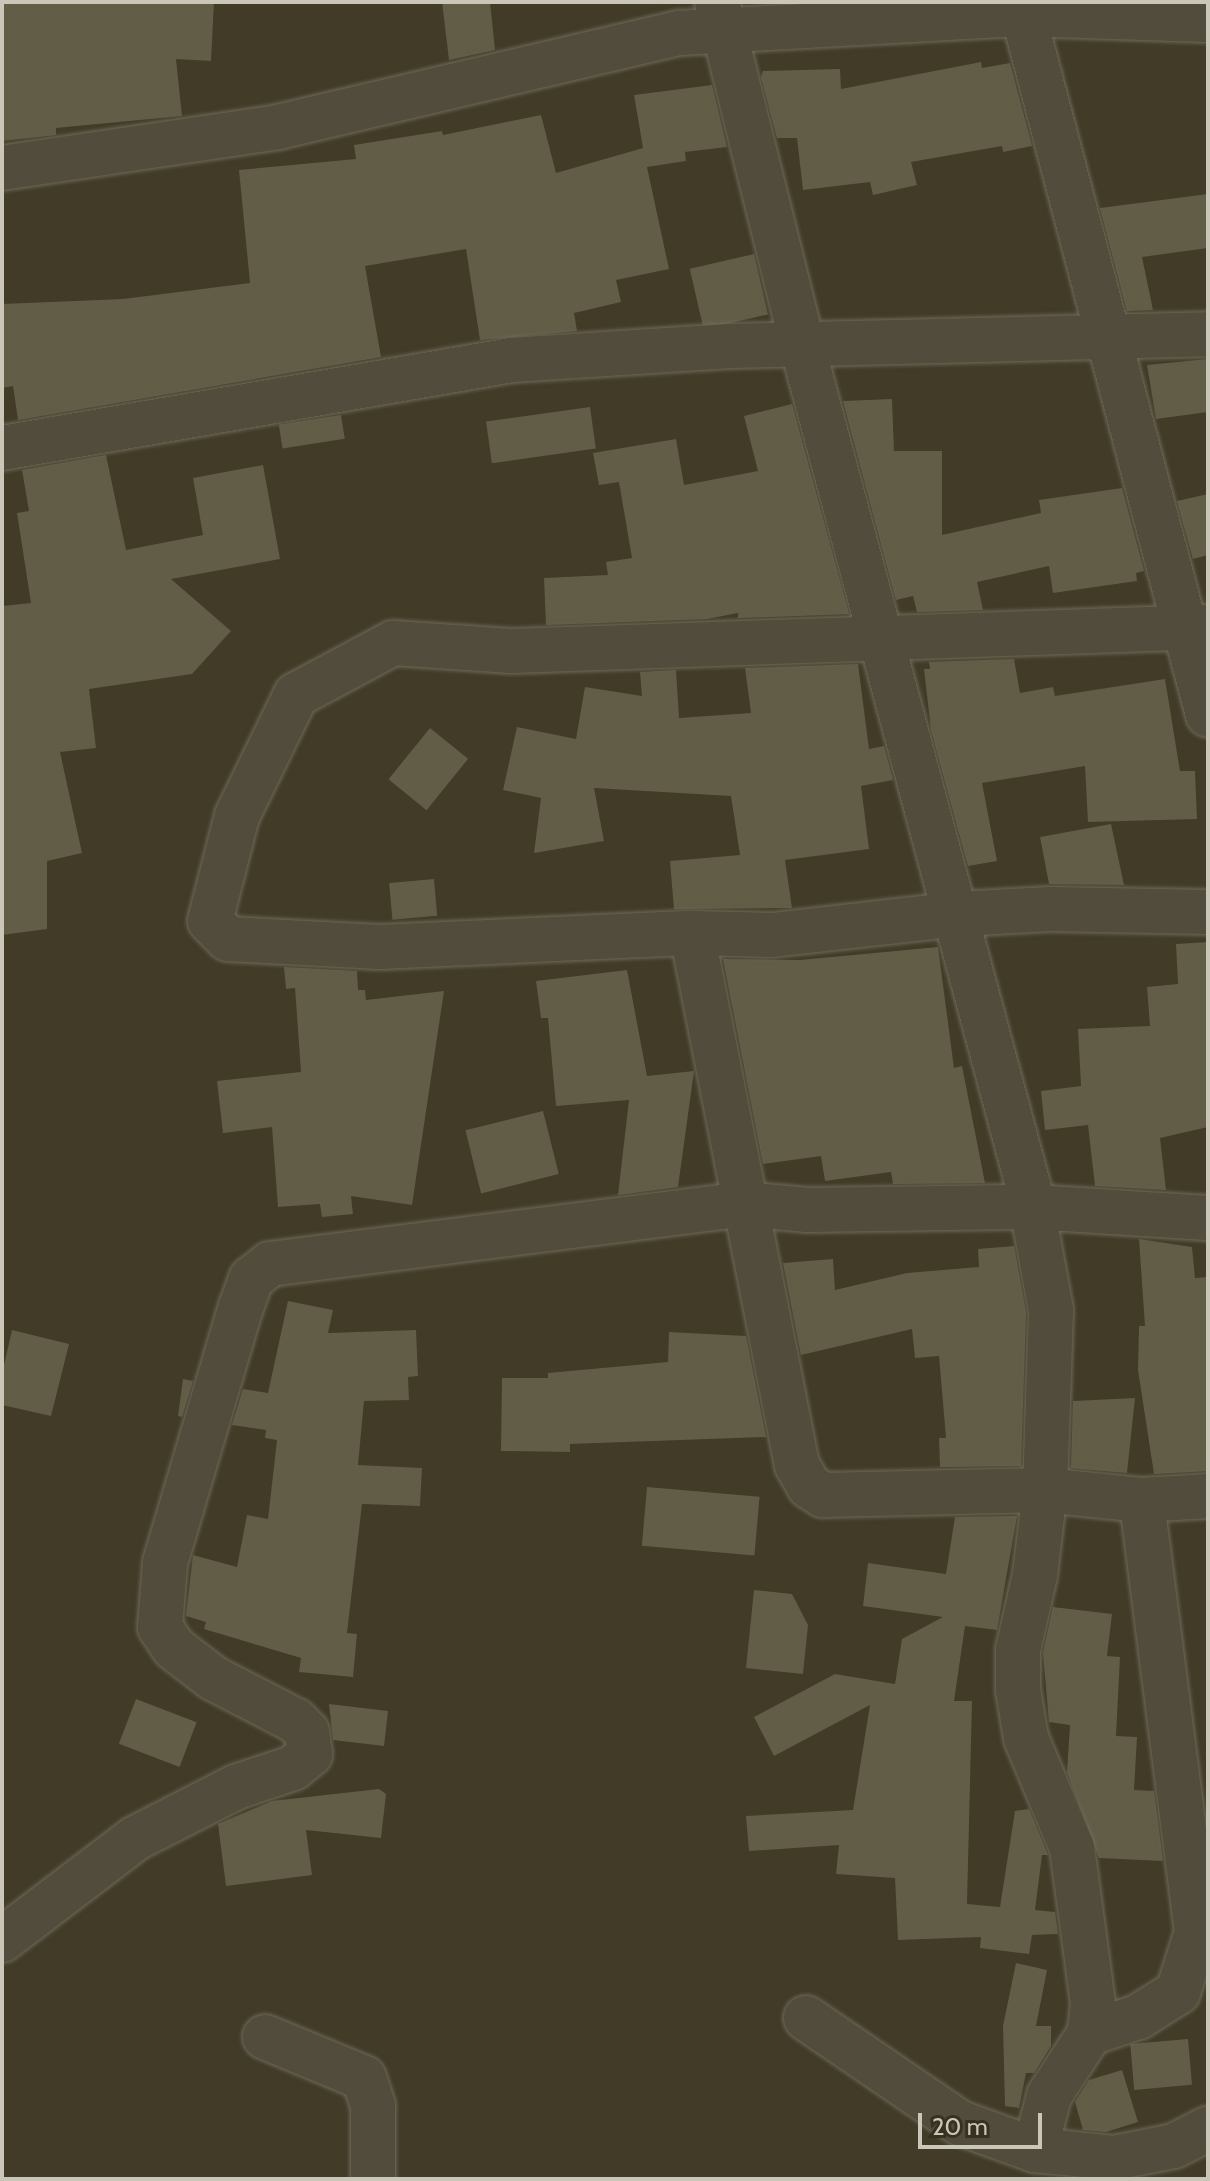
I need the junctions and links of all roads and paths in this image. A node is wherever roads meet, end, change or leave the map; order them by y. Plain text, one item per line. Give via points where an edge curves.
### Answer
1 (1021, 8) edge
2 (722, 16) edge
3 (1208, 20) edge
4 (2, 168) edge
5 (1208, 334) edge
6 (1106, 336) junction
7 (802, 344) junction
8 (2, 448) edge
9 (1196, 627) edge
10 (882, 637) junction
11 (1208, 715) edge
12 (1208, 912) edge
13 (958, 914) junction
14 (692, 933) junction
15 (744, 1204) junction
16 (1033, 1207) junction
17 (1208, 1218) edge
18 (1045, 1490) junction
19 (1208, 1496) edge
20 (1142, 1500) junction
21 (2, 1940) edge
22 (806, 2018) dead end
23 (1090, 2033) junction
24 (265, 2037) dead end
25 (1208, 2129) edge
26 (1035, 2150) junction
27 (373, 2179) edge

1 - 2 street
1 - 3 street
1 - 6 street
2 - 4 street via 679,33 278,127
2 - 7 street
5 - 6 street
6 - 7 street
6 - 9 street
7 - 8 street via 512,360
7 - 10 street
9 - 10 street
9 - 11 street
10 - 13 street
10 - 14 street via 511,651 393,643 296,695 237,816 210,921 228,939 380,947
12 - 13 street
13 - 14 street via 772,935
13 - 16 street
14 - 15 street
15 - 16 street via 808,1210
15 - 18 street via 760,1260 797,1465 809,1486 823,1495
15 - 21 street via 270,1264 251,1279 165,1563 160,1627 174,1648 213,1678 296,1721 307,1732 310,1754 293,1768 236,1787 136,1838
16 - 17 street
16 - 18 street via 1051,1310
18 - 20 street
18 - 23 street via 1035,1575 1018,1650 1018,1690 1026,1738 1072,1848 1093,2003
19 - 20 street
20 - 23 street via 1197,1932 1178,1992 1138,2017
22 - 26 street via 960,2123
23 - 26 street via 1049,2096
24 - 27 street via 364,2078 373,2106
25 - 26 street via 1174,2146 1114,2158

